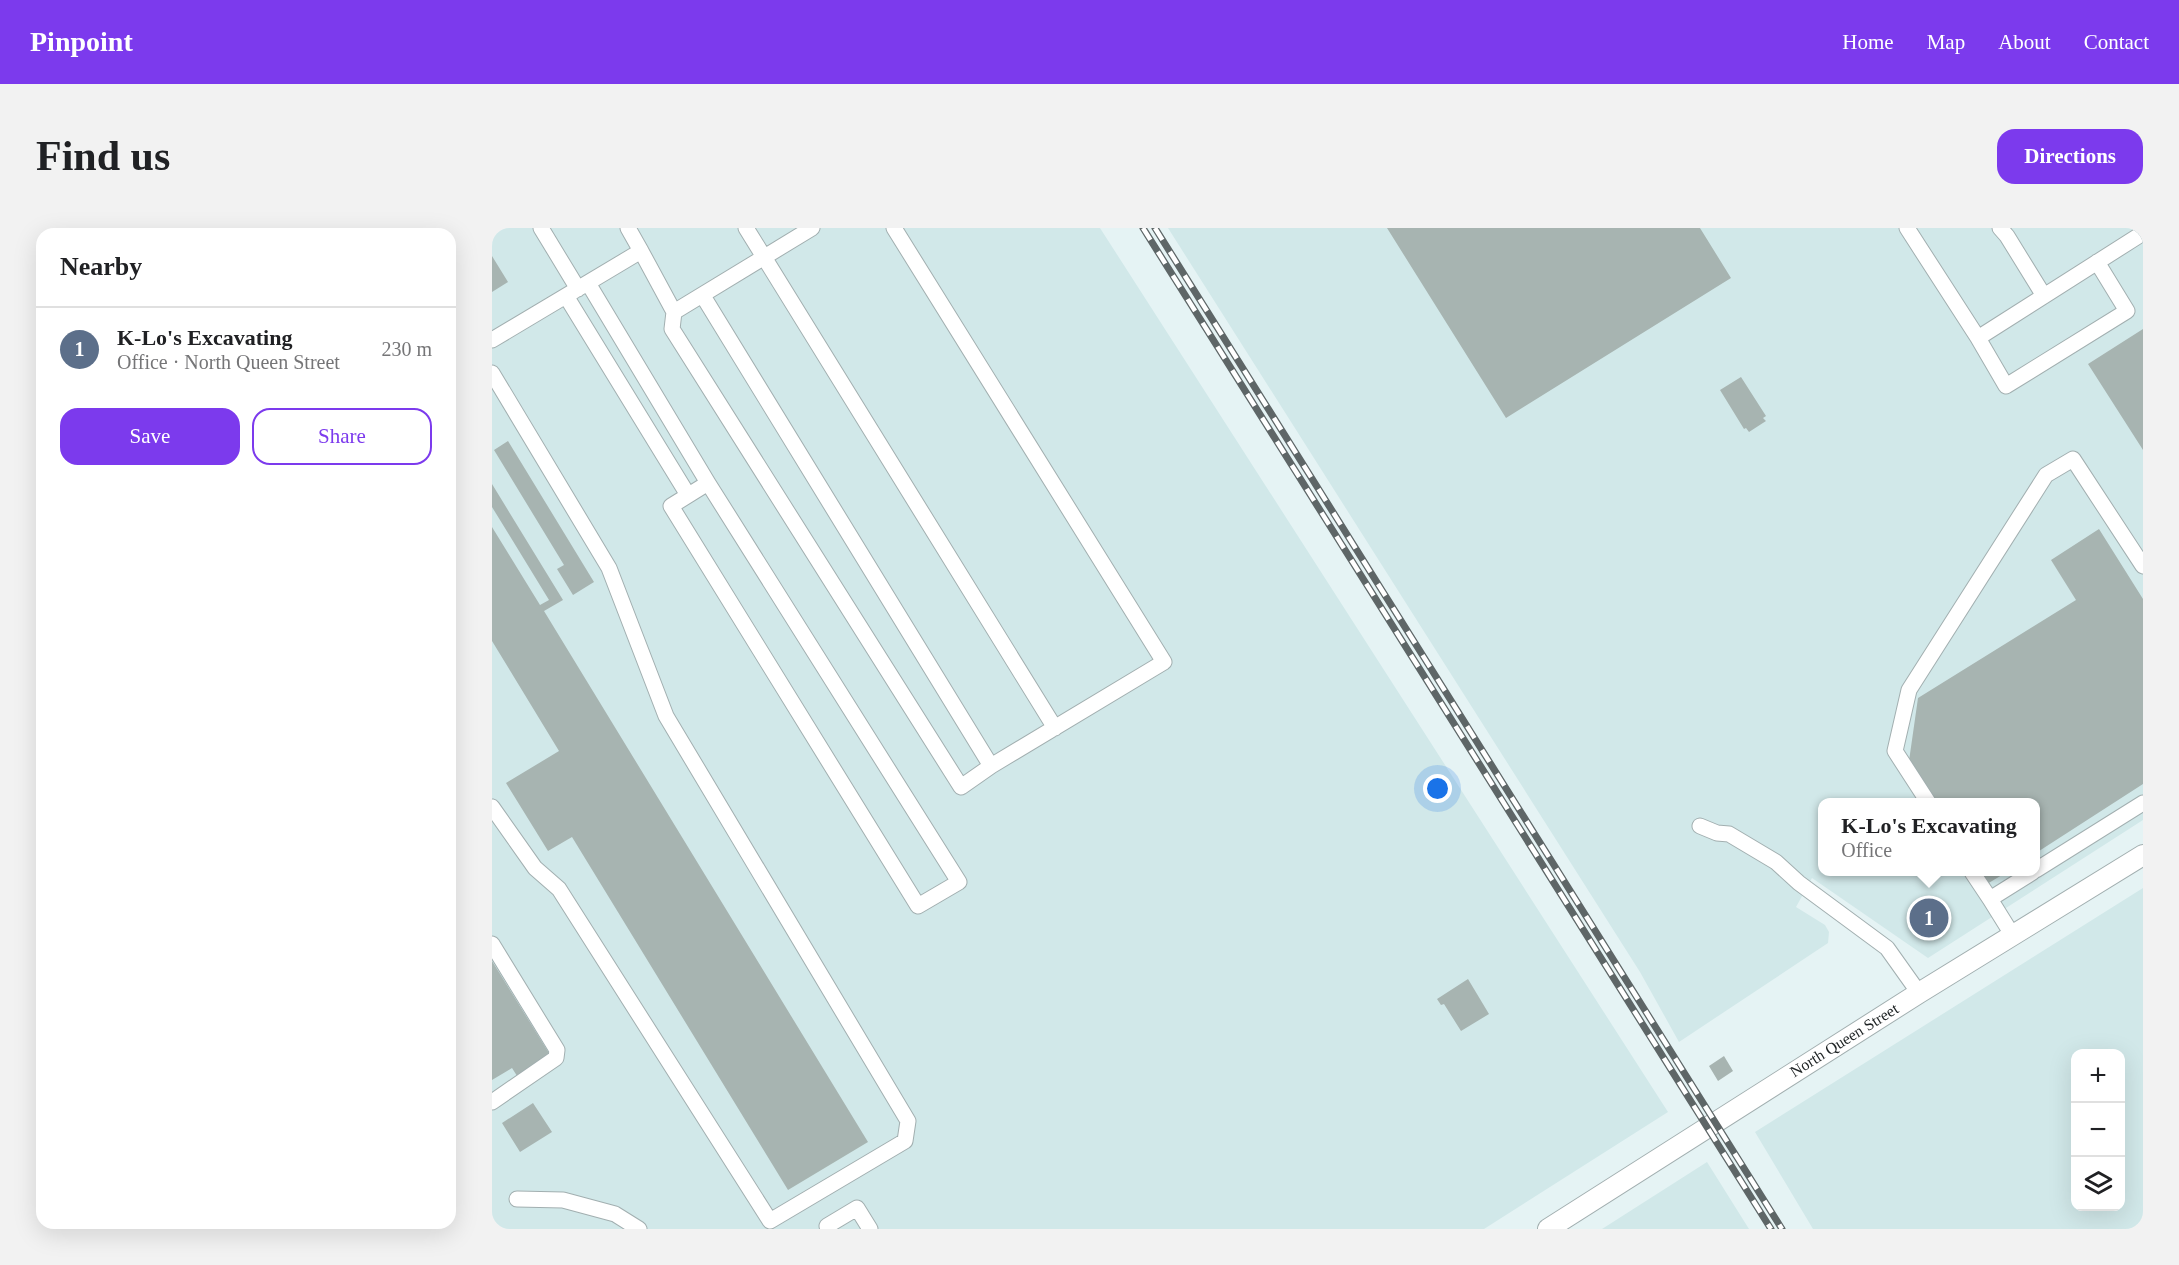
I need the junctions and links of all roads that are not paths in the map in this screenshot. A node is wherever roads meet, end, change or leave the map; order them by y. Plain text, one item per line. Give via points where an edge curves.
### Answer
1 (541, 228) edge
2 (628, 228) edge
3 (746, 228) edge
4 (811, 228) edge
5 (894, 228) edge
6 (1907, 228) edge
7 (2000, 228) edge
8 (2143, 233) edge
9 (641, 251) junction
10 (764, 258) junction
11 (2097, 262) junction
12 (577, 290) junction
13 (704, 296) junction
14 (2044, 296) junction
15 (674, 312) junction
16 (1978, 338) junction
17 (492, 340) edge
18 (492, 373) edge
19 (708, 483) junction
20 (688, 495) junction
21 (2143, 566) edge
22 (1055, 728) junction
23 (991, 766) junction
24 (1925, 798) edge
25 (2143, 803) edge
26 (492, 807) edge
27 (1700, 826) dead end
28 (2143, 855) edge
29 (2040, 867) edge
30 (1975, 876) edge
31 (2026, 876) edge
32 (1990, 899) junction
33 (2013, 936) junction
34 (492, 944) edge
35 (1919, 993) junction
36 (492, 1102) edge
37 (517, 1199) dead end
38 (826, 1228) edge
39 (639, 1229) edge
40 (870, 1229) edge
41 (1548, 1229) edge

1 - 12 lane
2 - 9 lane
3 - 10 lane
4 - 10 lane
5 - 22 lane via 1164,662
6 - 16 lane
7 - 14 lane
8 - 11 lane
9 - 12 lane
9 - 15 lane
10 - 13 lane
10 - 22 lane
11 - 14 lane
11 - 16 lane via 2127,311 2006,386
12 - 17 lane
12 - 19 lane
12 - 20 lane
13 - 15 lane
13 - 23 lane
14 - 16 lane
15 - 23 lane via 672,329 961,787
18 - 26 lane via 609,568 666,716 908,1121 905,1141 770,1221 559,889 535,868
19 - 20 lane
19 - 20 lane via 959,882 918,906 671,506
21 - 24 lane via 2073,459 2046,475 1909,690 1894,751
22 - 23 lane
25 - 29 lane
27 - 35 lane via 1717,833 1725,844 1799,883 1887,948
28 - 33 main road, North Queen Street
30 - 32 lane
31 - 32 lane
32 - 33 lane
33 - 35 main road, North Queen Street
34 - 36 lane via 557,1050 556,1058
35 - 41 main road, North Queen Street
37 - 39 lane via 563,1200 615,1214
38 - 40 lane via 857,1208

